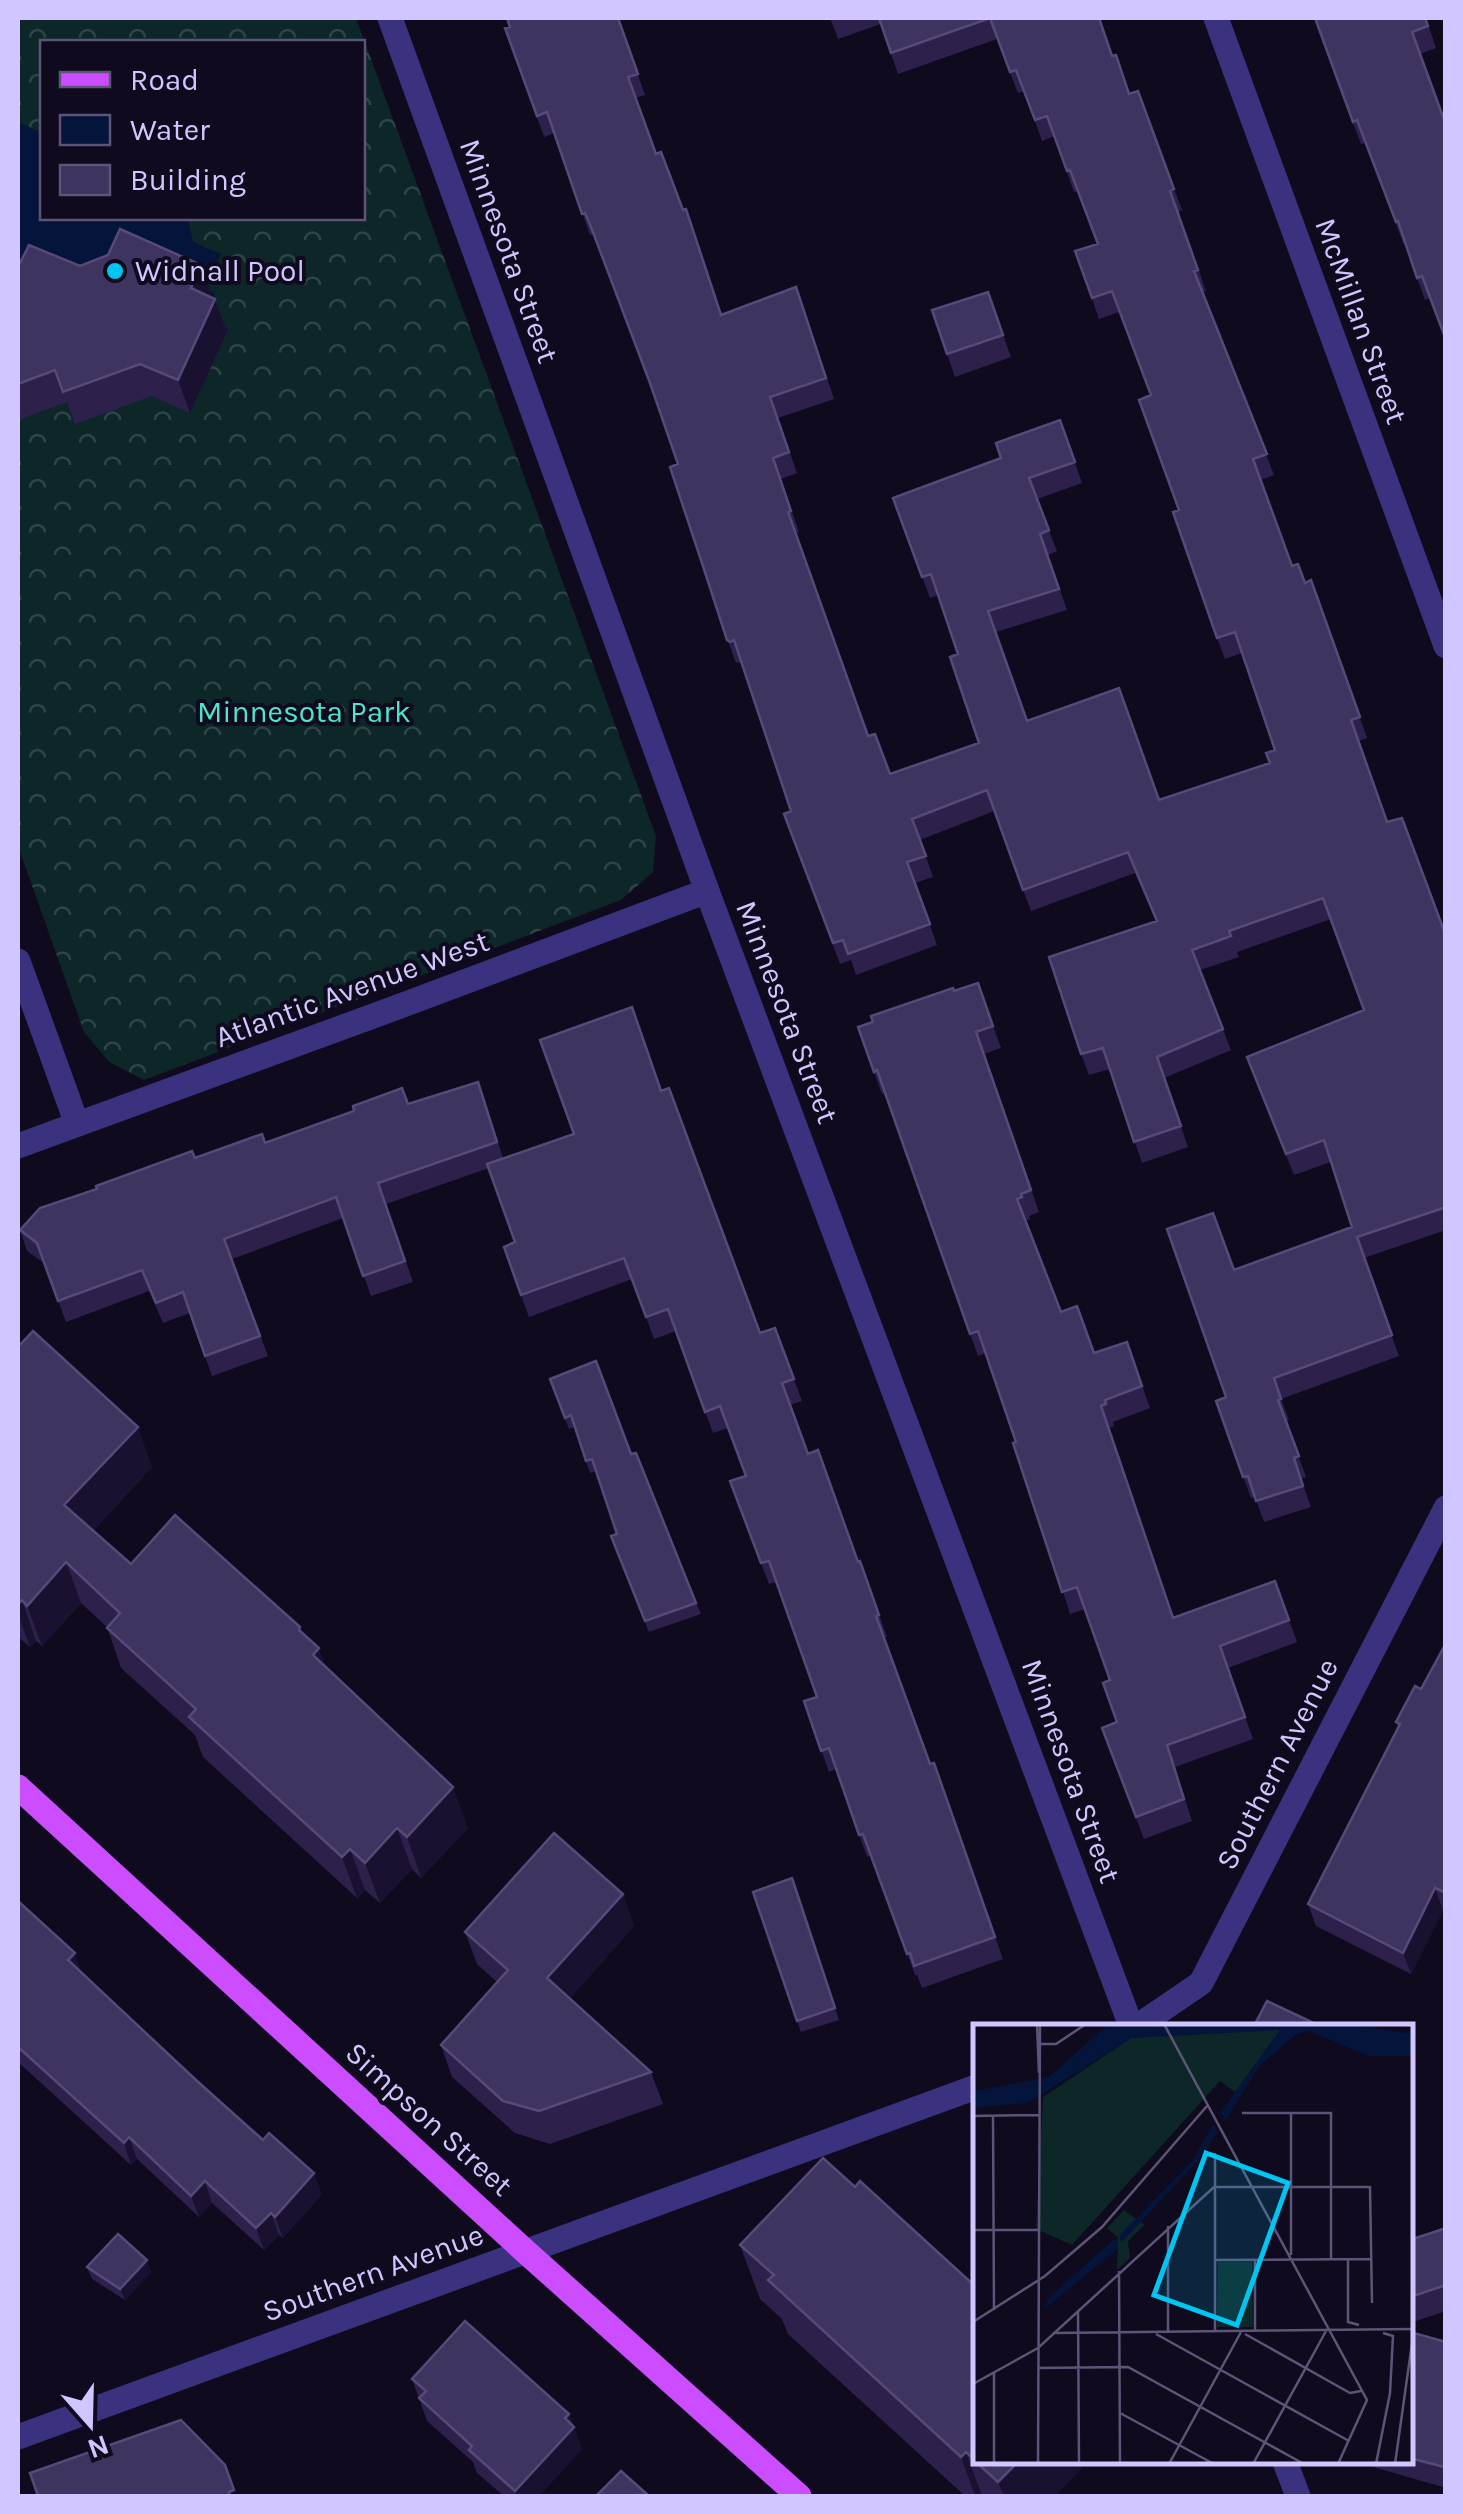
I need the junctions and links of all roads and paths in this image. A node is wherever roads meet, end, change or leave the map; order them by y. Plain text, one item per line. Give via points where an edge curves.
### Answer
1 (390, 18) edge
2 (1216, 18) edge
3 (1446, 646) edge
4 (707, 892) junction
5 (18, 961) edge
6 (76, 1124) junction
7 (18, 1146) edge
8 (1446, 1508) edge
9 (18, 1787) edge
10 (1134, 2024) edge
11 (1138, 2024) edge
12 (973, 2089) edge
13 (526, 2252) junction
14 (18, 2437) edge
15 (1287, 2464) edge
16 (799, 2496) edge
17 (1298, 2496) edge

1 - 4 street, Minnesota Street
2 - 3 street, McMillan Street
4 - 6 street, Atlantic Avenue West
4 - 10 street, Minnesota Street
5 - 6 street
6 - 7 street, Atlantic Avenue West
8 - 11 street, Southern Avenue via 1202,1983
9 - 13 main road, Simpson Street
12 - 13 street, Southern Avenue
13 - 14 street, Southern Avenue
13 - 16 main road, Simpson Street
15 - 17 street

